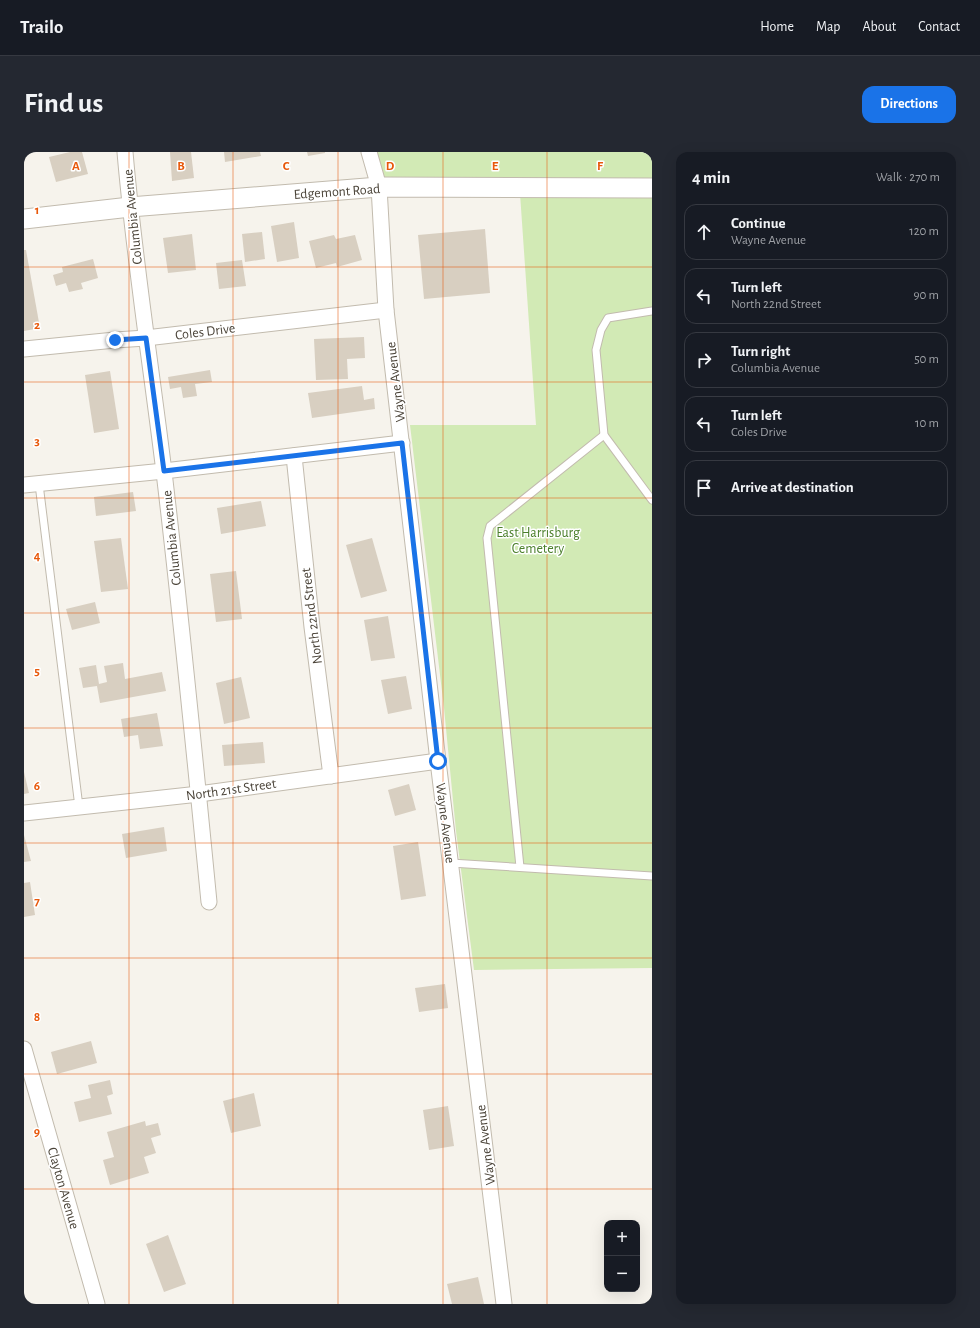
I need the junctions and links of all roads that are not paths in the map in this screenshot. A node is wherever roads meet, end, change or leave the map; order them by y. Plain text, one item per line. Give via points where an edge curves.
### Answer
1 (125, 152) edge
2 (369, 152) edge
3 (379, 187) junction
4 (652, 188) edge
5 (130, 207) junction
6 (24, 218) edge
7 (386, 310) junction
8 (652, 311) edge
9 (146, 338) junction
10 (24, 349) edge
11 (604, 435) junction
12 (402, 443) junction
13 (294, 456) junction
14 (164, 471) junction
15 (31, 484) edge
16 (652, 500) edge
17 (438, 761) junction
18 (331, 776) junction
19 (199, 794) junction
20 (79, 807) junction
21 (24, 813) edge
22 (451, 863) junction
23 (520, 867) junction
24 (652, 876) edge
25 (209, 902) dead end
26 (24, 1049) edge
27 (97, 1304) edge
28 (504, 1304) edge

1 - 5 street, Columbia Avenue
2 - 3 street, Wayne Avenue
3 - 4 street, Edgemont Road
3 - 5 street, Edgemont Road
3 - 7 street, Wayne Avenue
5 - 6 street, Edgemont Road
5 - 9 street, Columbia Avenue
7 - 9 street, Coles Drive
7 - 12 street, Wayne Avenue
8 - 11 lane via 608,318 601,330 596,350
9 - 10 street, Coles Drive
9 - 14 street, Columbia Avenue
11 - 16 lane
11 - 23 lane via 490,526 487,538
12 - 13 street
12 - 17 street, Wayne Avenue
13 - 14 street
13 - 18 street, North 22nd Street
14 - 15 street
14 - 19 street, Columbia Avenue
15 - 20 lane
17 - 18 street, North 21st Street
17 - 22 street, Wayne Avenue
18 - 19 street, North 21st Street
19 - 20 street, North 21st Street
19 - 25 street, Columbia Avenue
20 - 21 street, North 21st Street
22 - 23 lane
22 - 28 street, Wayne Avenue
23 - 24 lane
26 - 27 street, Clayton Avenue

